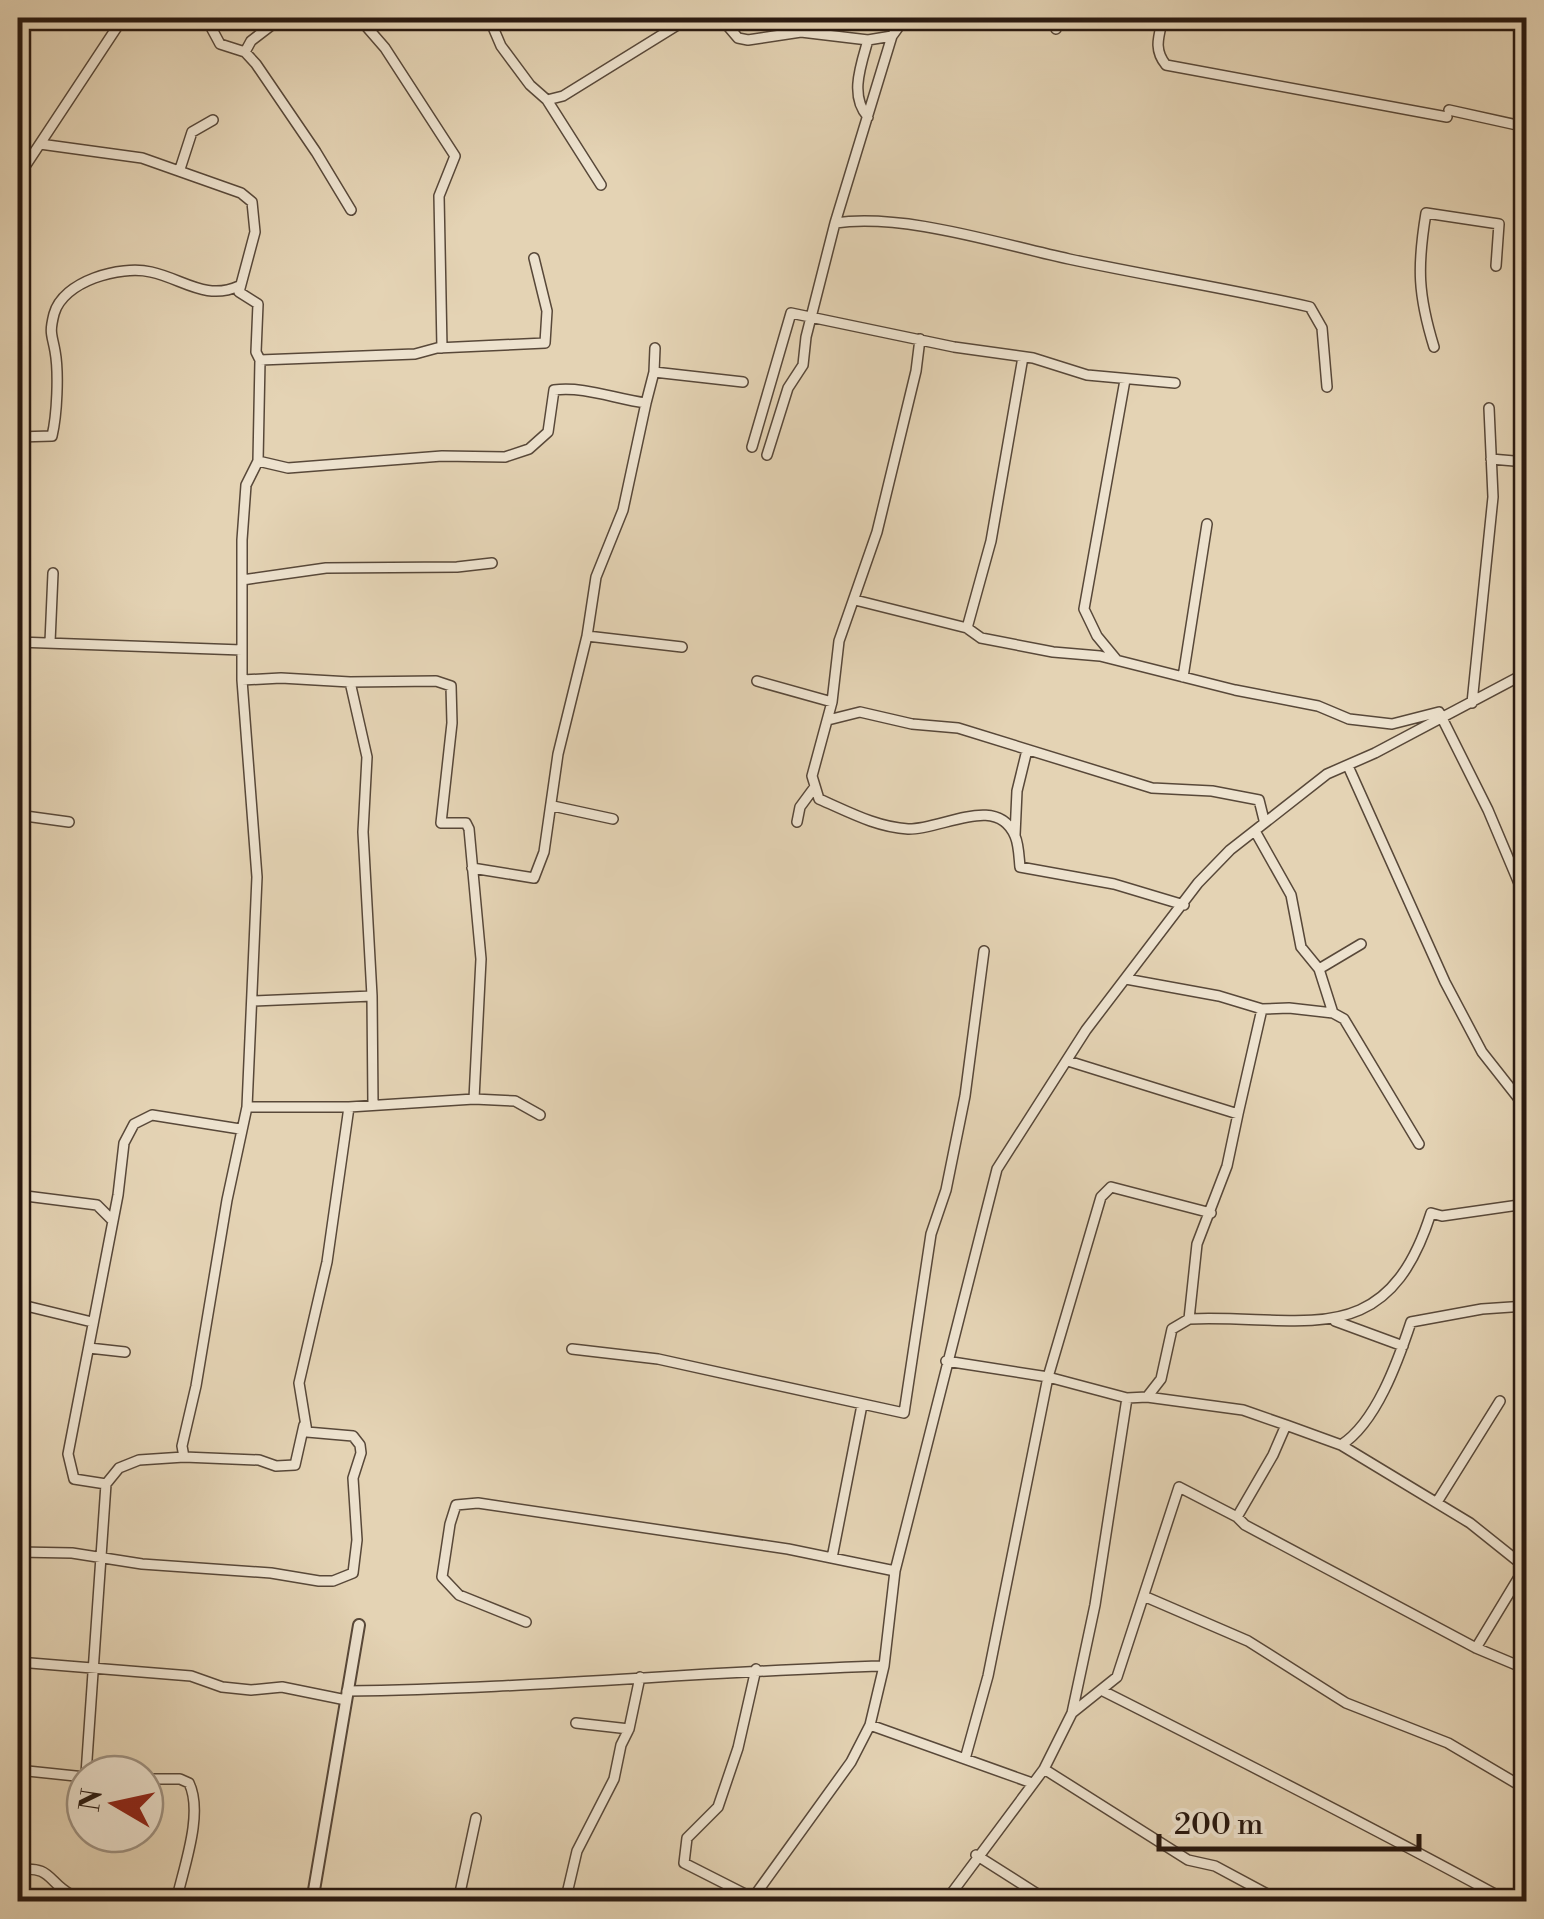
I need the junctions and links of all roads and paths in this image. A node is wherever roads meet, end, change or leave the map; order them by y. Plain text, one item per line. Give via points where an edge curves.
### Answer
1 (122, 18) edge
2 (206, 18) edge
3 (281, 18) edge
4 (358, 18) edge
5 (490, 18) edge
6 (689, 18) edge
7 (720, 18) edge
8 (905, 18) edge
9 (1058, 18) edge
10 (1163, 18) edge
11 (1056, 29) dead end
12 (892, 36) junction
13 (868, 40) junction
14 (245, 52) junction
15 (547, 100) junction
16 (868, 118) junction
17 (213, 120) dead end
18 (1526, 128) edge
19 (40, 144) junction
20 (180, 169) junction
21 (18, 177) edge
22 (601, 185) dead end
23 (351, 210) dead end
24 (835, 222) junction
25 (534, 258) dead end
26 (1496, 266) dead end
27 (238, 286) junction
28 (811, 316) junction
29 (920, 339) junction
30 (1434, 347) dead end
31 (442, 348) junction
32 (655, 348) dead end
33 (1023, 357) junction
34 (260, 360) junction
35 (654, 372) junction
36 (1125, 380) junction
37 (743, 382) dead end
38 (1175, 383) dead end
39 (1327, 387) dead end
40 (646, 403) junction
41 (1489, 408) dead end
42 (18, 437) edge
43 (752, 447) dead end
44 (767, 456) dead end
45 (1491, 459) junction
46 (258, 461) junction
47 (1526, 462) edge
48 (1207, 524) dead end
49 (492, 563) dead end
50 (53, 573) dead end
51 (242, 580) junction
52 (855, 600) junction
53 (966, 628) junction
54 (587, 636) junction
55 (18, 642) edge
56 (50, 642) junction
57 (682, 646) dead end
58 (242, 650) junction
59 (1118, 661) junction
60 (1526, 674) edge
61 (1183, 677) junction
62 (242, 680) junction
63 (350, 682) junction
64 (757, 682) dead end
65 (832, 702) junction
66 (1472, 703) junction
67 (1443, 716) junction
68 (828, 720) junction
69 (1392, 724) junction
70 (1384, 747) junction
71 (1026, 750) junction
72 (1348, 766) junction
73 (814, 788) junction
74 (553, 806) junction
75 (18, 815) edge
76 (613, 820) dead end
77 (1264, 820) junction
78 (69, 822) dead end
79 (797, 822) dead end
80 (1255, 831) junction
81 (1015, 835) junction
82 (472, 868) junction
83 (1526, 900) edge
84 (1184, 905) junction
85 (1361, 944) dead end
86 (984, 952) dead end
87 (1318, 969) junction
88 (1126, 979) junction
89 (372, 996) junction
90 (253, 1001) junction
91 (1262, 1009) junction
92 (1333, 1013) junction
93 (1068, 1061) junction
94 (474, 1100) junction
95 (373, 1104) junction
96 (349, 1106) junction
97 (247, 1107) junction
98 (1238, 1114) junction
99 (540, 1115) dead end
100 (1526, 1117) edge
101 (240, 1129) junction
102 (1419, 1144) dead end
103 (18, 1195) edge
104 (1526, 1204) edge
105 (1211, 1213) junction
106 (112, 1220) junction
107 (18, 1304) edge
108 (1526, 1306) edge
109 (1189, 1319) junction
110 (1334, 1320) junction
111 (93, 1325) junction
112 (1403, 1346) junction
113 (89, 1348) junction
114 (572, 1348) dead end
115 (125, 1352) dead end
116 (946, 1361) junction
117 (1048, 1378) junction
118 (1146, 1397) junction
119 (1127, 1398) junction
120 (1500, 1401) dead end
121 (862, 1405) junction
122 (304, 1423) junction
123 (1286, 1425) junction
124 (1356, 1435) junction
125 (1341, 1445) junction
126 (1352, 1452) junction
127 (184, 1458) junction
128 (106, 1484) junction
129 (1438, 1502) junction
130 (1237, 1517) junction
131 (18, 1552) edge
132 (101, 1558) junction
133 (832, 1558) junction
134 (1526, 1566) edge
135 (894, 1571) junction
136 (1146, 1597) junction
137 (526, 1622) dead end
138 (359, 1624) dead end
139 (1476, 1648) junction
140 (18, 1662) edge
141 (884, 1666) junction
142 (756, 1669) junction
143 (1526, 1669) edge
144 (94, 1670) junction
145 (640, 1677) junction
146 (1103, 1690) junction
147 (347, 1695) junction
148 (1072, 1713) junction
149 (576, 1723) dead end
150 (870, 1725) junction
151 (629, 1729) junction
152 (88, 1754) edge
153 (965, 1760) junction
154 (1044, 1769) junction
155 (18, 1770) edge
156 (65, 1774) edge
157 (165, 1780) edge
158 (1032, 1783) junction
159 (1526, 1789) edge
160 (476, 1818) dead end
161 (976, 1855) junction
162 (18, 1870) edge
163 (752, 1900) edge
164 (96, 1902) edge
165 (176, 1902) edge
166 (312, 1902) edge
167 (458, 1902) edge
168 (565, 1902) edge
169 (944, 1902) edge
170 (1050, 1902) edge
171 (1282, 1902) edge
172 (1494, 1902) edge

1 - 19 street
2 - 14 street via 220,44
3 - 14 street
4 - 31 street via 455,156 439,196
5 - 15 street via 501,46
6 - 15 street via 564,96
7 - 13 street via 748,40 801,32
8 - 12 street
9 - 11 street
10 - 18 street via 1157,40 1166,64
12 - 13 street
12 - 16 street
13 - 16 street via 857,89
14 - 23 street
15 - 22 street
16 - 24 street
17 - 20 street via 192,132
19 - 20 street
19 - 21 street
20 - 27 street via 252,202 255,232
24 - 28 street
24 - 39 street via 861,219 974,237 1310,306 1322,328
25 - 31 street via 547,310 545,343
26 - 30 street via 1499,224 1426,214 1418,266
27 - 34 street via 258,304
27 - 42 street via 213,292 149,272 80,282 62,295 50,337 52,436
28 - 29 street
28 - 43 street via 791,313
28 - 44 street via 803,366 788,388
29 - 33 street
29 - 52 street
31 - 34 street
32 - 35 street
33 - 36 street
33 - 53 street via 991,540
34 - 46 street
35 - 37 street
35 - 40 street
36 - 38 street
36 - 59 street via 1084,609
40 - 46 street via 573,387 554,390 548,432 529,449 505,457 288,468
40 - 54 street via 623,510 596,577
41 - 45 street
45 - 47 street
45 - 66 street via 1493,498
46 - 51 street via 246,485
48 - 61 street
49 - 51 street via 326,568
50 - 56 street
51 - 58 street
52 - 53 street
52 - 65 street via 839,641
53 - 59 street via 982,638
54 - 57 street
54 - 74 street via 558,754
55 - 56 street
56 - 58 street
58 - 62 street
59 - 61 street
60 - 66 street
61 - 69 street
62 - 63 street
62 - 90 street via 258,876
63 - 82 street via 451,686 441,823 468,825
63 - 89 street via 367,757
64 - 65 street
65 - 68 street
66 - 67 street
67 - 69 street
67 - 70 street
67 - 83 street
68 - 71 street via 860,712 958,728
68 - 73 street
69 - 70 street
70 - 72 street
71 - 77 street via 1152,788 1260,800
71 - 81 street
72 - 77 street
72 - 100 street via 1445,982
73 - 79 street
73 - 81 street via 819,799 879,825 912,829 979,813 999,817
74 - 76 street
74 - 82 street via 534,878
75 - 78 street
77 - 80 street
80 - 84 street
80 - 87 street via 1291,896 1301,947
81 - 84 street via 1020,867
82 - 94 street via 481,959
84 - 88 street
85 - 87 street
86 - 121 street via 966,1096 932,1234 904,1413
87 - 92 street
88 - 91 street
88 - 93 street
89 - 90 street
89 - 95 street
90 - 97 street
91 - 92 street
91 - 98 street
92 - 102 street via 1356,1037
93 - 98 street
93 - 116 street via 997,1169
94 - 95 street
94 - 99 street via 514,1101
95 - 96 street
96 - 97 street
96 - 122 street via 299,1384
97 - 101 street
98 - 105 street
101 - 106 street via 140,1118 124,1143
101 - 127 street
103 - 106 street via 97,1204
104 - 110 street via 1430,1214 1420,1247 1398,1280 1355,1314
105 - 109 street via 1197,1244
105 - 117 street via 1111,1187 1102,1196
106 - 111 street
107 - 111 street
108 - 112 street via 1411,1322
109 - 110 street
109 - 118 street via 1172,1329 1162,1379
110 - 112 street
111 - 113 street
112 - 124 street
113 - 115 street
113 - 128 street via 68,1454 74,1479
114 - 121 street
116 - 117 street
116 - 135 street
117 - 119 street
117 - 153 street
118 - 119 street
118 - 123 street via 1244,1410
119 - 148 street via 1096,1606
120 - 129 street
121 - 133 street
122 - 127 street via 296,1464
122 - 132 street via 311,1434 353,1436 360,1444 353,1478 353,1574 319,1581
123 - 125 street
123 - 130 street
124 - 125 street
124 - 126 street
125 - 126 street
126 - 129 street
127 - 128 street via 128,1462
128 - 132 street
129 - 134 street
130 - 136 street via 1179,1487
130 - 139 street
131 - 132 street
132 - 144 street
133 - 135 street
133 - 137 street via 478,1503 456,1505 442,1577 459,1595
134 - 139 street
135 - 141 street
136 - 146 street via 1117,1677
136 - 159 street via 1203,1619 1346,1704 1448,1743
138 - 147 street
139 - 143 street
140 - 144 street
141 - 142 street
141 - 150 street
142 - 145 street
142 - 163 street via 718,1807 688,1838 684,1863
144 - 147 street
144 - 152 street
145 - 147 street
145 - 151 street
146 - 148 street
146 - 172 street via 1308,1792 1493,1893
147 - 166 street
148 - 154 street
149 - 151 street
150 - 153 street
150 - 163 street
151 - 168 street via 609,1792 576,1851
153 - 158 street
154 - 158 street
154 - 171 street via 1188,1860 1215,1866
155 - 156 street
157 - 165 street via 189,1783 194,1794 190,1850
158 - 161 street
160 - 167 street
161 - 169 street
161 - 170 street
162 - 164 street via 43,1872 72,1895

